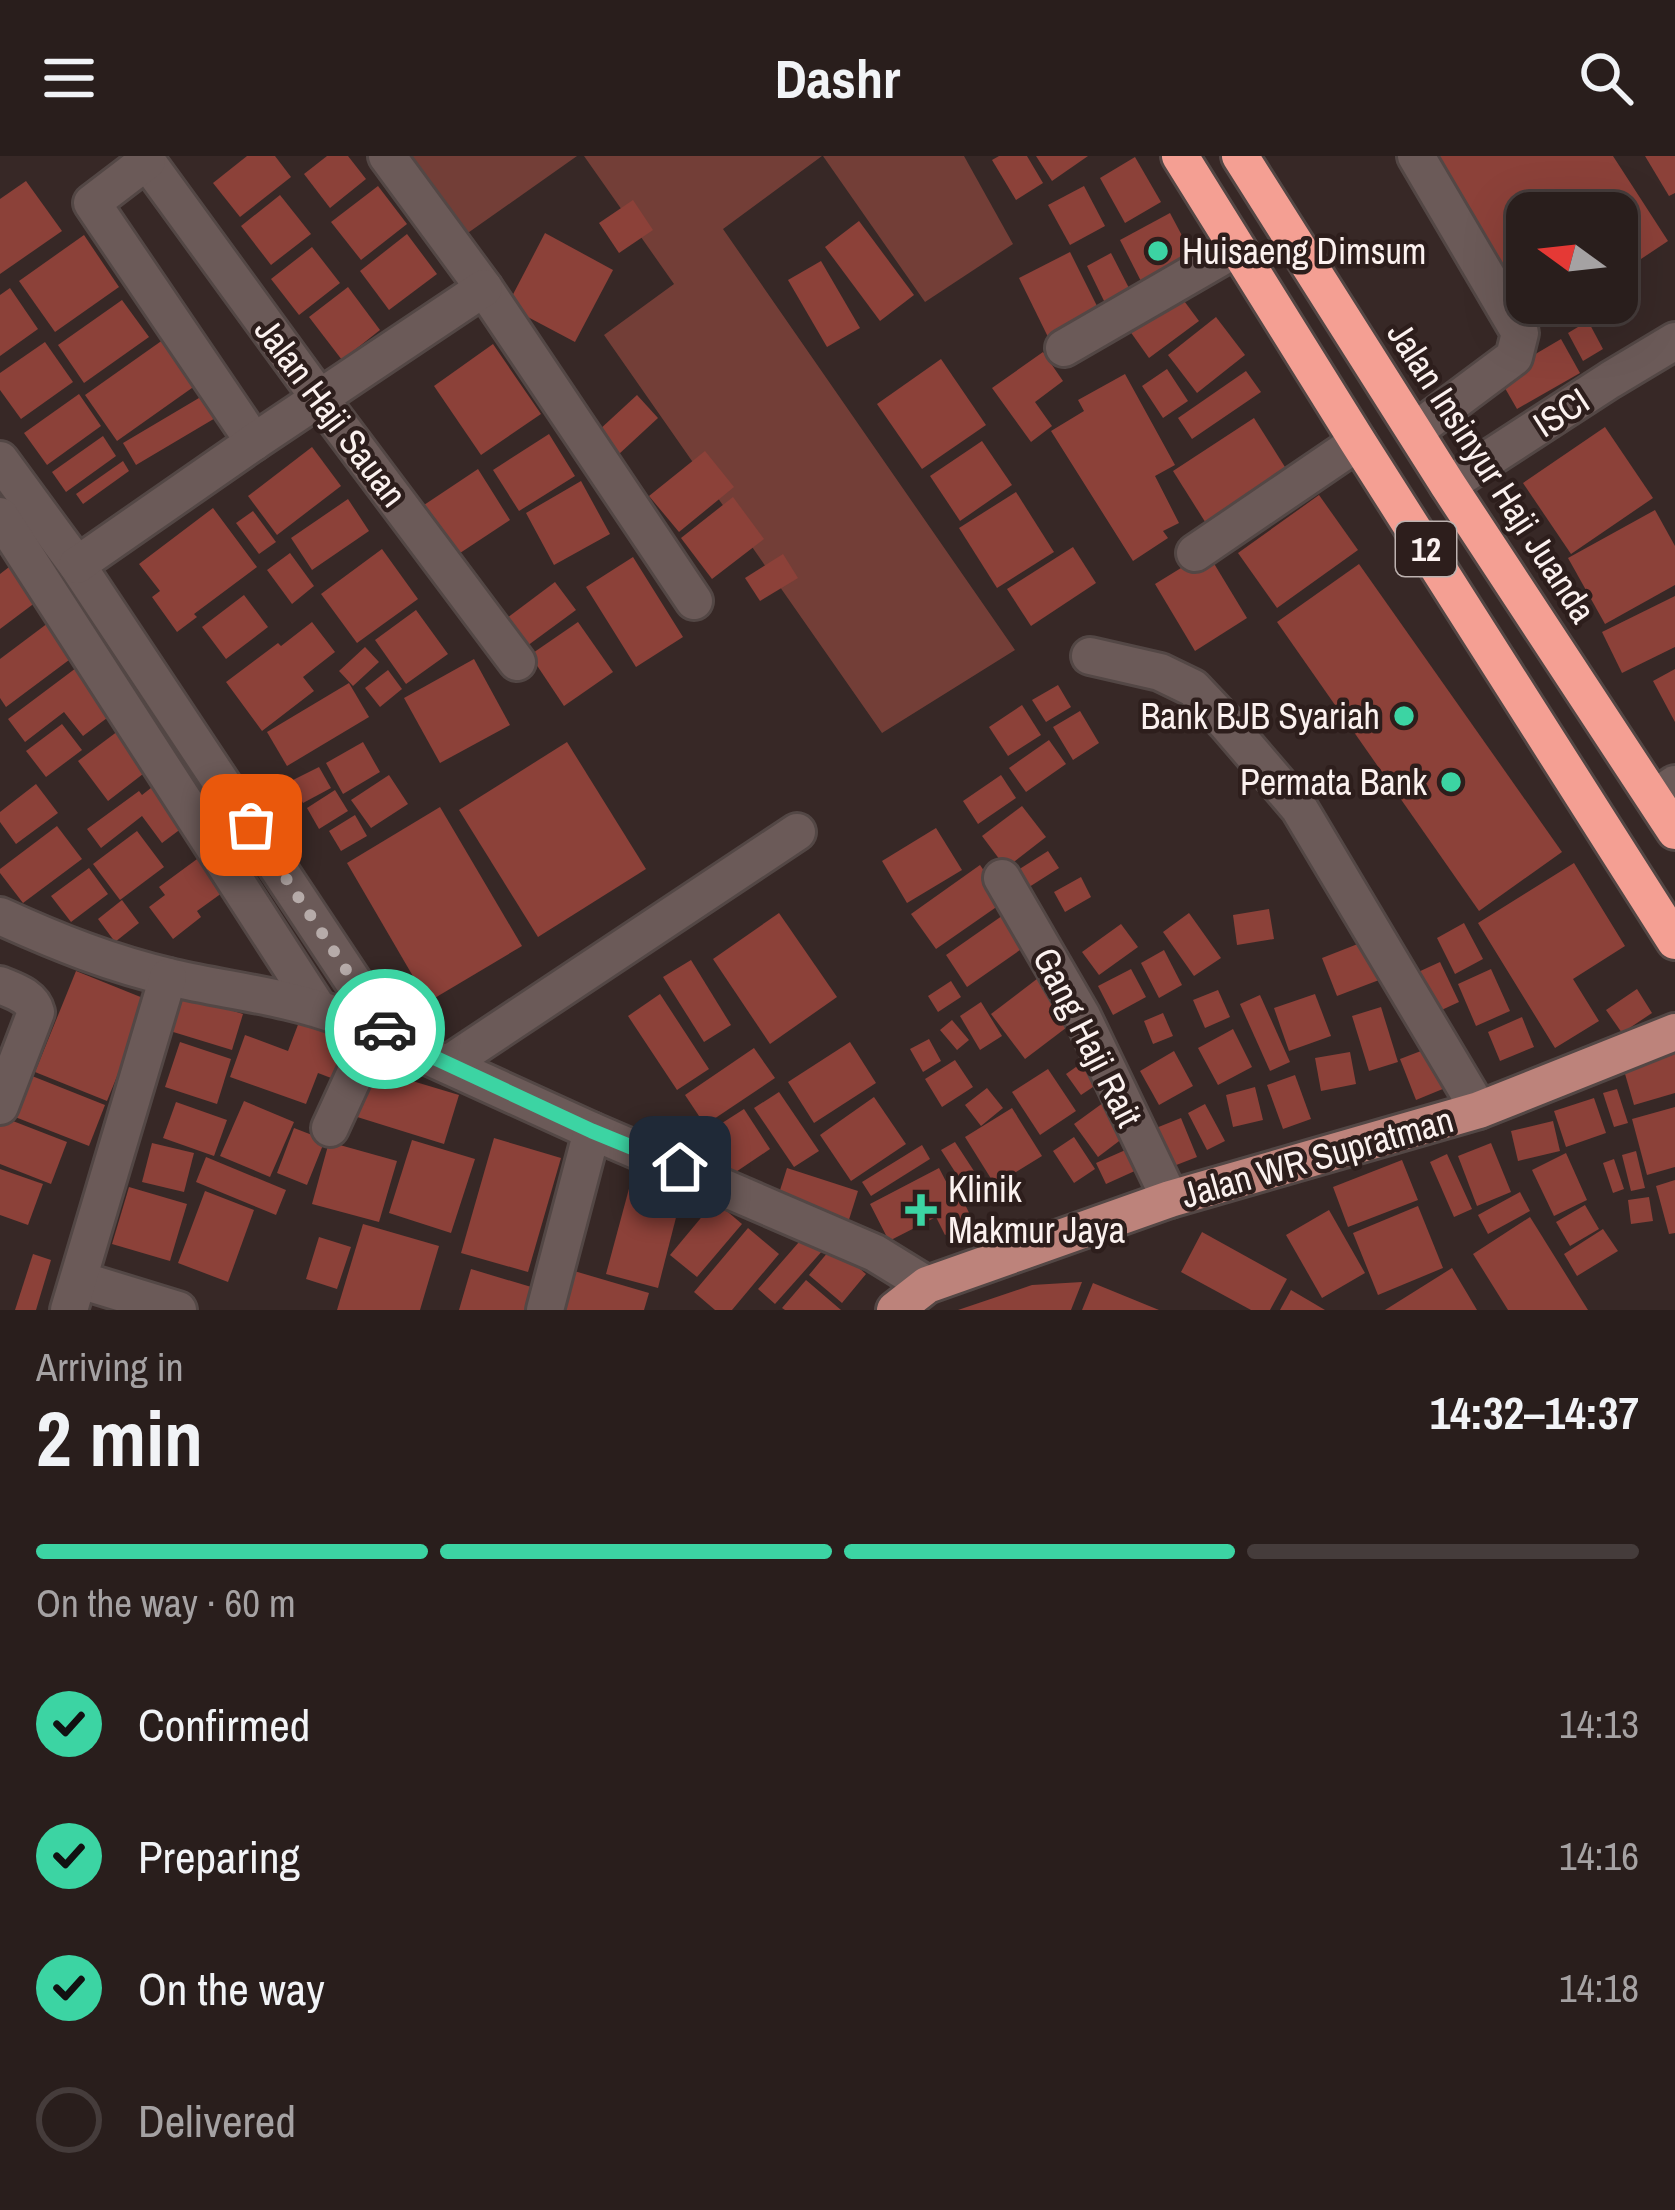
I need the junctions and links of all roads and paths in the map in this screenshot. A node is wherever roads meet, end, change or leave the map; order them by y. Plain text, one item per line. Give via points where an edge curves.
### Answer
1 (387, 156) edge
2 (1180, 156) edge
3 (1240, 156) edge
4 (1416, 156) edge
5 (145, 159) edge
6 (1237, 248) junction
7 (484, 289) junction
8 (1675, 341) edge
9 (1064, 348) dead end
10 (320, 399) junction
11 (1415, 431) junction
12 (254, 442) junction
13 (1358, 442) junction
14 (0, 460) edge
15 (1448, 485) junction
16 (0, 516) edge
17 (1195, 553) dead end
18 (77, 565) junction
19 (694, 601) dead end
20 (1090, 656) dead end
21 (517, 662) dead end
22 (1664, 791) edge
23 (1675, 831) edge
24 (797, 832) dead end
25 (1002, 878) dead end
26 (0, 916) edge
27 (1675, 941) edge
28 (168, 977) junction
29 (0, 985) edge
30 (317, 1007) junction
31 (1675, 1032) edge
32 (382, 1034) junction
33 (448, 1064) junction
34 (0, 1106) edge
35 (1479, 1110) junction
36 (329, 1128) dead end
37 (592, 1131) junction
38 (1170, 1198) junction
39 (927, 1285) junction
40 (74, 1295) edge
41 (178, 1310) edge
42 (545, 1310) edge
43 (895, 1310) edge

1 - 7 street
2 - 6 highway, 12
3 - 11 highway, Jalan Insinyur Haji Juanda / 12
4 - 11 street via 1520,333 1514,357
5 - 10 street, Jalan Haji Sauan
5 - 12 street, Jalan Haji Sauan via 92,202
6 - 9 street
6 - 13 highway, 12
7 - 10 street
7 - 19 street
8 - 15 street, ISCI
10 - 12 street
10 - 21 street, Jalan Haji Sauan
11 - 15 highway, Jalan Insinyur Haji Juanda / 12
12 - 18 street
13 - 17 street
13 - 27 highway, 12
14 - 18 street
15 - 22 highway, Jalan Insinyur Haji Juanda / 12
16 - 30 street
18 - 32 street
20 - 35 street via 1193,688 1242,741 1299,808
22 - 23 highway, Jalan Insinyur Haji Juanda / 12
24 - 33 street
25 - 38 street, Gang Haji Rait via 1082,1016
26 - 28 street
28 - 30 street
28 - 40 street
29 - 34 street via 36,1012
30 - 32 street
31 - 35 main road, Jalan WR Supratman
32 - 33 street
32 - 36 street
33 - 37 street
35 - 38 main road, Jalan WR Supratman
37 - 39 street via 874,1253
37 - 42 street
38 - 39 main road, Jalan WR Supratman
39 - 43 main road, Jalan WR Supratman
40 - 41 street

